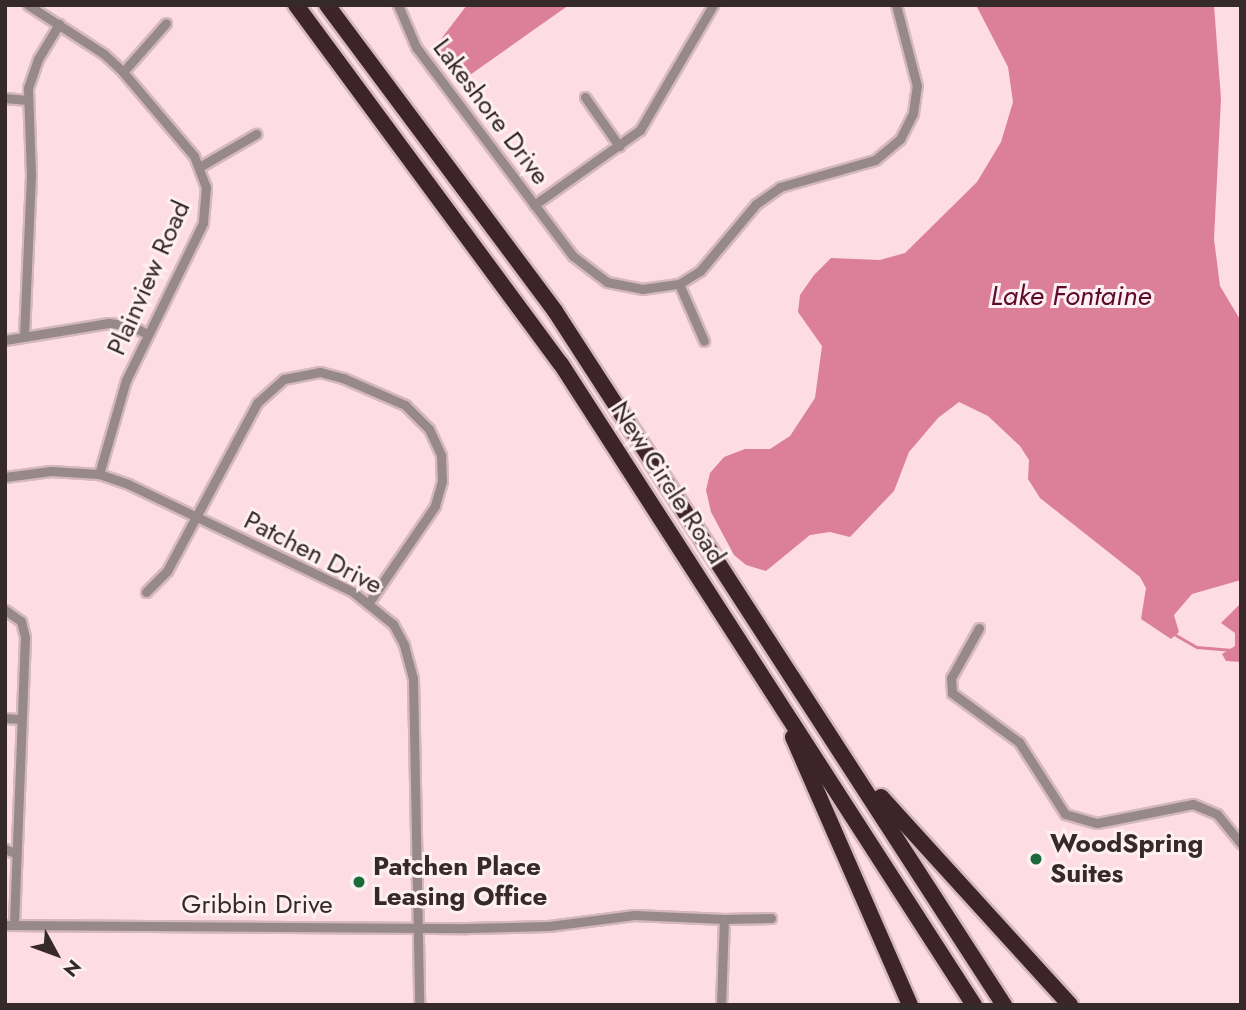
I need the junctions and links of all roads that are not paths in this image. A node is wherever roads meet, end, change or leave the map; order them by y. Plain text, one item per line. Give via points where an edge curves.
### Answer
1 (28, 5) edge
2 (296, 5) edge
3 (327, 5) edge
4 (398, 5) edge
5 (713, 5) edge
6 (897, 5) edge
7 (166, 23) dead end
8 (59, 24) junction
9 (123, 72) junction
10 (585, 97) dead end
11 (5, 98) edge
12 (27, 100) junction
13 (256, 134) dead end
14 (619, 146) junction
15 (201, 166) junction
16 (534, 205) junction
17 (679, 285) junction
18 (147, 334) junction
19 (24, 337) junction
20 (5, 340) edge
21 (705, 341) dead end
22 (99, 474) junction
23 (5, 477) edge
24 (197, 516) junction
25 (146, 592) dead end
26 (370, 601) junction
27 (5, 610) edge
28 (979, 628) dead end
29 (748, 651) junction
30 (776, 651) junction
31 (5, 718) edge
32 (21, 719) junction
33 (1241, 844) edge
34 (5, 849) edge
35 (15, 853) junction
36 (771, 918) dead end
37 (724, 919) junction
38 (9, 925) edge
39 (417, 927) junction
40 (419, 1005) edge
41 (721, 1005) edge
42 (910, 1005) edge
43 (974, 1005) edge
44 (1003, 1005) edge
45 (1070, 1005) edge

1 - 8 street
2 - 29 highway, New Circle Road via 511,293
3 - 30 highway, New Circle Road via 555,311
4 - 16 street, Lakeshore Drive via 416,47
5 - 14 street, Lakeshore Drive via 647,120
6 - 17 street, Lakeshore Drive via 917,86 914,113 900,139 875,160 802,178 763,197 709,264
7 - 9 street
8 - 9 street
8 - 12 street via 32,74
9 - 15 street
10 - 14 street
11 - 12 street
12 - 19 street via 31,175
13 - 15 street
14 - 16 street, Lakeshore Drive
15 - 18 street, Plainview Road via 207,197 203,223
16 - 17 street, Lakeshore Drive via 594,276 642,289
17 - 21 street
18 - 19 street via 132,326 108,323
18 - 22 street, Plainview Road via 115,412
19 - 20 street
22 - 23 street, Patchen Drive via 51,471
22 - 24 street, Patchen Drive
24 - 25 street via 167,572
24 - 26 street, Patchen Drive
24 - 26 street via 257,403 278,383 308,372 329,374 400,401 437,442 442,481 429,517
26 - 39 street, Patchen Drive via 399,634 411,666
27 - 32 street via 24,628
28 - 33 street via 950,678 952,693 1020,742 1065,814 1097,823 1192,804 1217,814
29 - 42 highway via 795,742
29 - 43 highway, New Circle Road
30 - 44 highway, New Circle Road
30 - 45 highway via 898,818
31 - 32 street
32 - 35 street
34 - 35 street
35 - 38 street
36 - 37 street, Gribbin Drive
37 - 39 street, Gribbin Drive via 634,915 549,926
37 - 41 street
38 - 39 street, Gribbin Drive
39 - 40 street, Patchen Drive

